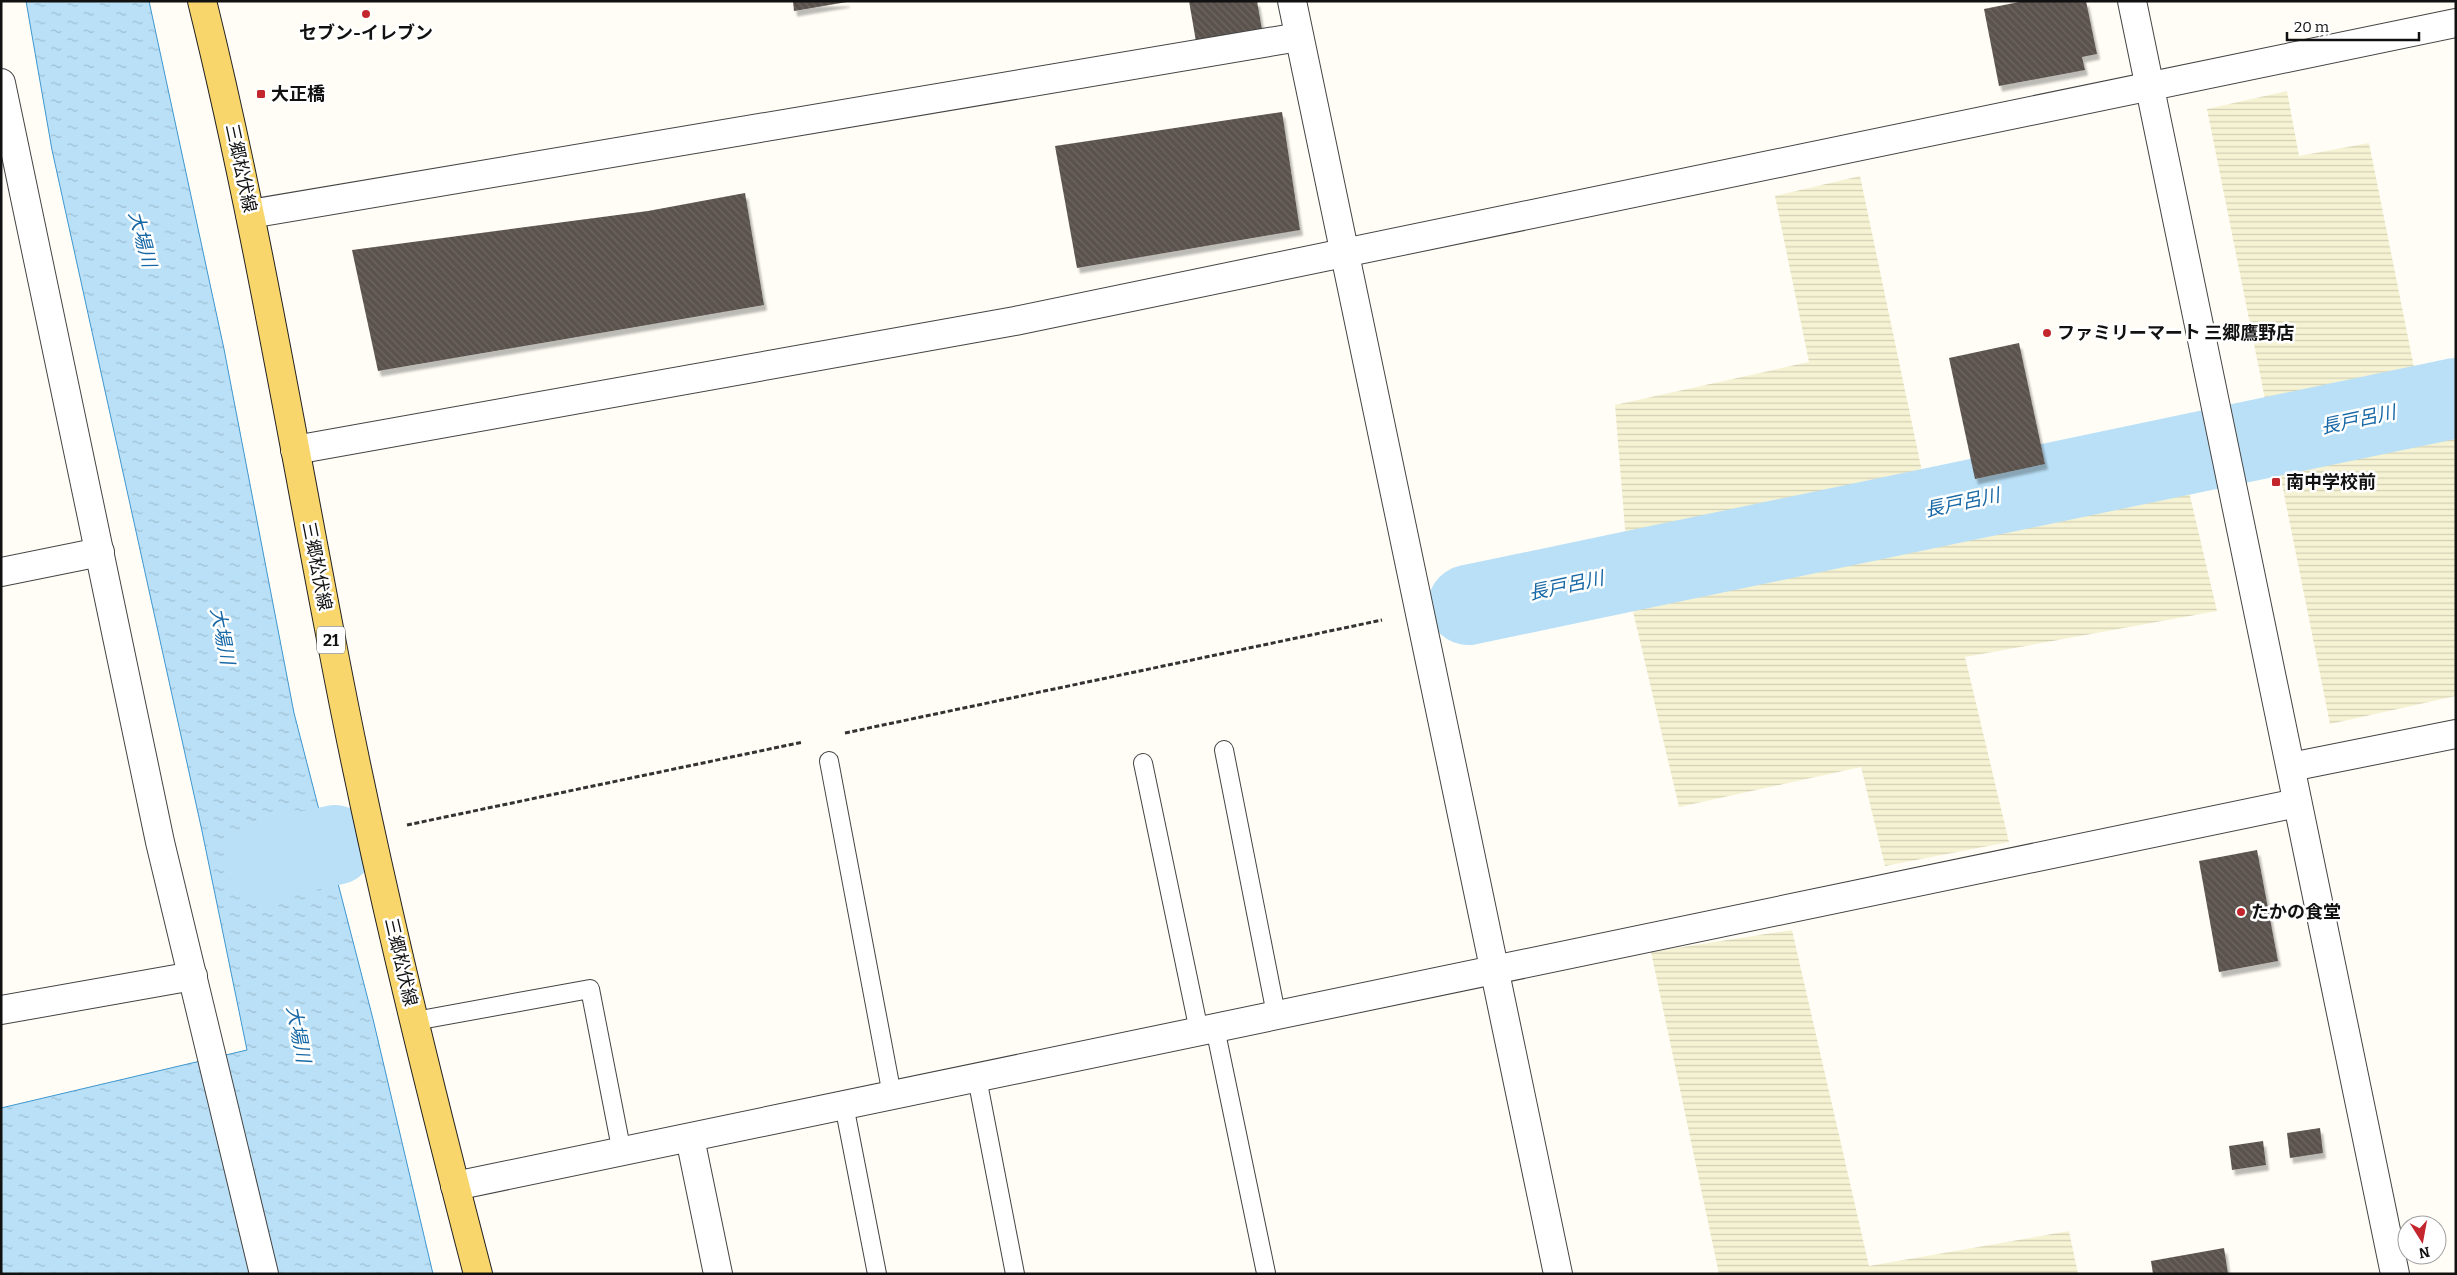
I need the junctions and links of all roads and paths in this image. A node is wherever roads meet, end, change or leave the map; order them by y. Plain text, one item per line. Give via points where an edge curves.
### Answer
1 (202, 1) edge
2 (1292, 1) edge
3 (2132, 1) edge
4 (2456, 23) edge
5 (1299, 37) junction
6 (1, 83) edge
7 (2150, 87) junction
8 (250, 214) junction
9 (1344, 254) junction
10 (295, 450) junction
11 (100, 552) junction
12 (1, 572) edge
13 (1418, 612) junction
14 (844, 733) dead end
15 (2456, 734) edge
16 (805, 742) dead end
17 (1224, 750) dead end
18 (829, 761) dead end
19 (1144, 763) dead end
20 (2291, 767) junction
21 (2297, 803) junction
22 (406, 826) dead end
23 (1494, 970) junction
24 (193, 976) junction
25 (1, 1010) edge
26 (1276, 1014) junction
27 (415, 1021) junction
28 (1207, 1030) junction
29 (977, 1078) junction
30 (892, 1095) junction
31 (844, 1106) junction
32 (690, 1138) junction
33 (622, 1153) junction
34 (455, 1186) junction
35 (1266, 1273) edge
36 (264, 1274) edge
37 (478, 1274) edge
38 (718, 1274) edge
39 (877, 1274) edge
40 (1015, 1274) edge
41 (1558, 1274) edge
42 (2395, 1274) edge

1 - 8 main road, 三郷松伏線 / 21
2 - 5 street
3 - 7 street
4 - 7 street
5 - 8 street
5 - 9 street
6 - 11 street
7 - 9 street
7 - 20 street
8 - 10 main road, 三郷松伏線 / 21
9 - 10 street via 1015,321
9 - 13 street
10 - 27 main road, 三郷松伏線 / 21 via 370,833
11 - 12 street
11 - 24 street via 160,842
13 - 14 path
13 - 23 street
15 - 20 street
16 - 22 path
17 - 26 lane
18 - 30 lane
19 - 28 lane
20 - 21 street
21 - 23 street
21 - 42 street
23 - 26 street
23 - 41 street
24 - 25 street
24 - 36 street
26 - 28 street
27 - 33 lane via 590,989
27 - 34 main road, 三郷松伏線 / 21
28 - 29 street
28 - 35 lane
29 - 30 street
29 - 40 lane
30 - 31 street
31 - 32 street
31 - 39 lane
32 - 33 street
32 - 38 street
33 - 34 street
34 - 37 main road, 三郷松伏線 / 21

